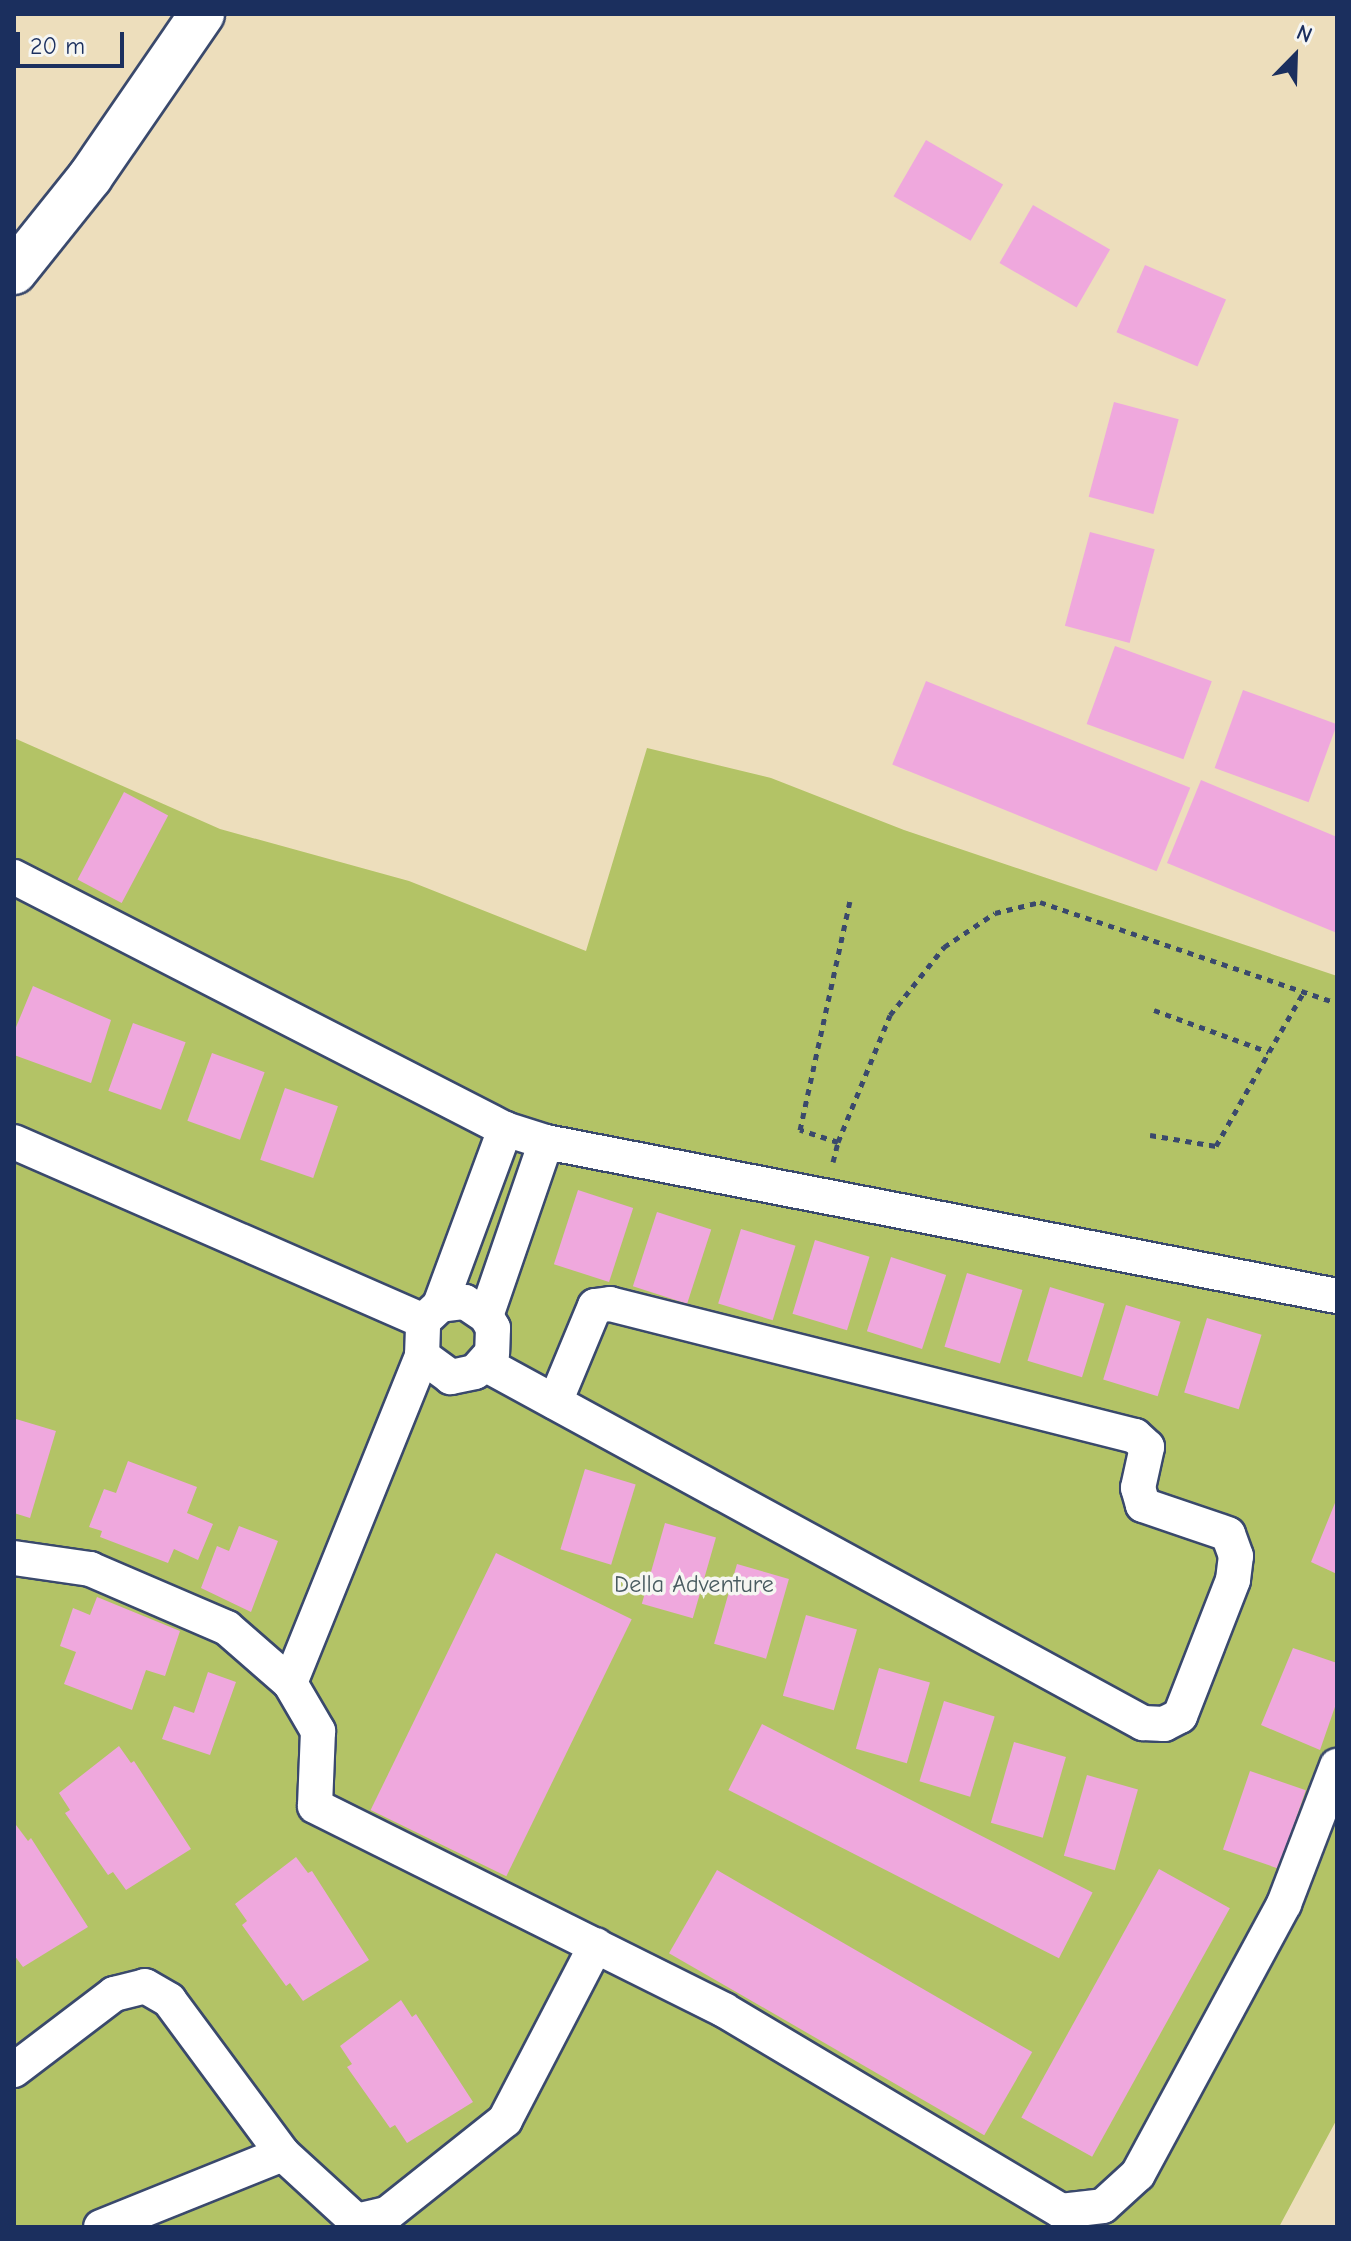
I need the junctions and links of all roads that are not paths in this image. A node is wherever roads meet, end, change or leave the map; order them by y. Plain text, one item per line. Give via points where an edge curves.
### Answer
1 (202, 14) edge
2 (14, 272) edge
3 (14, 877) edge
4 (505, 1129) junction
5 (14, 1142) edge
6 (546, 1142) junction
7 (1337, 1296) edge
8 (432, 1313) junction
9 (486, 1316) junction
10 (422, 1356) junction
11 (485, 1364) junction
12 (555, 1402) junction
13 (14, 1558) edge
14 (290, 1683) junction
15 (1337, 1766) edge
16 (596, 1945) junction
17 (14, 2070) edge
18 (283, 2154) junction
19 (101, 2227) edge

1 - 2 street via 90,177
3 - 4 street
4 - 6 street
4 - 8 street
5 - 8 street
6 - 7 street
6 - 9 street
8 - 9 street via 465,1302
8 - 10 street
9 - 11 street via 495,1341
10 - 11 street via 451,1377
10 - 14 street
11 - 12 street
12 - 12 street via 1143,1723 1164,1724 1180,1716 1233,1580 1236,1556 1228,1534 1143,1505 1138,1488 1147,1447 1135,1436 610,1304 595,1306
13 - 14 street via 90,1569 227,1628
14 - 16 street via 318,1731 315,1806
15 - 16 street via 1284,1904 1138,2174 1103,2206 1061,2211 724,2010
16 - 18 street via 505,2120 387,2214 356,2221
17 - 18 street via 114,1994 145,1986 169,2000
18 - 19 street

